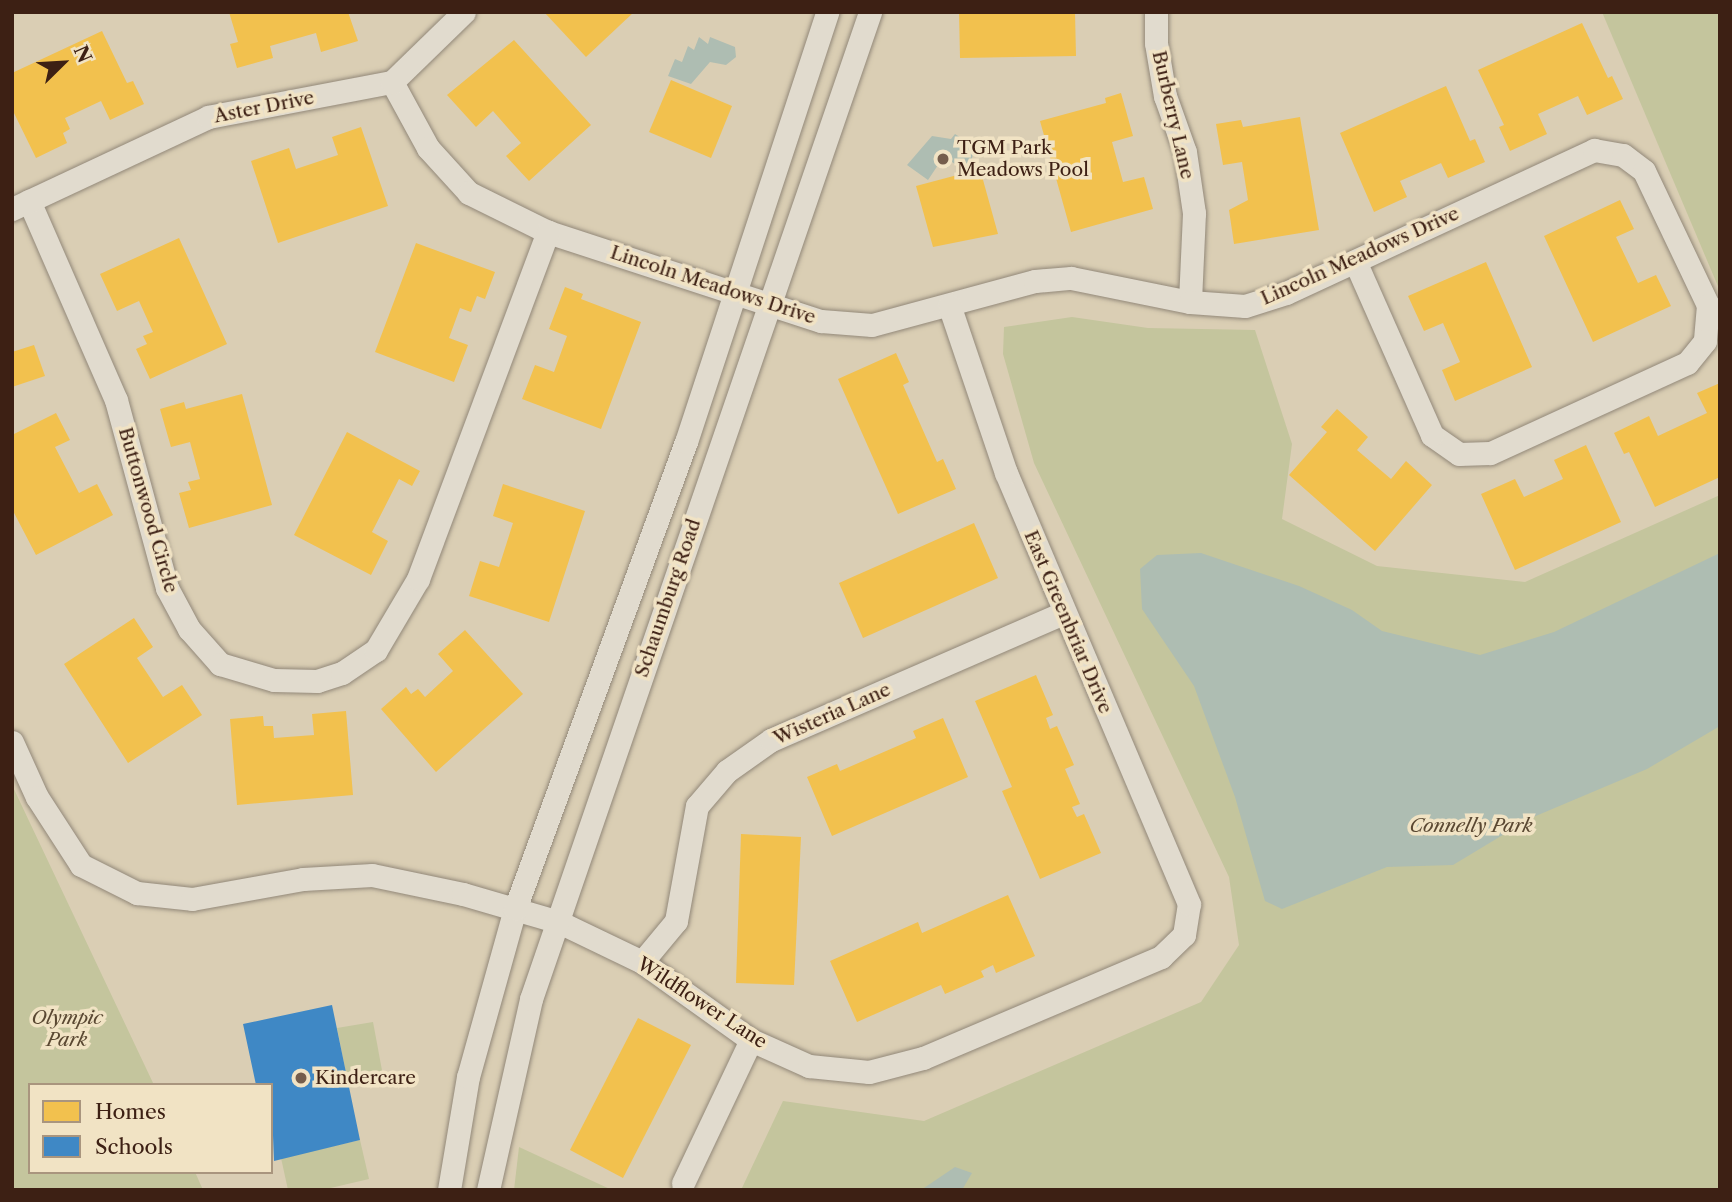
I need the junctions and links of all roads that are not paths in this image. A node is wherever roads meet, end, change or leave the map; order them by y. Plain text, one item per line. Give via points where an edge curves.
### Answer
1 (464, 12) edge
2 (827, 12) edge
3 (870, 12) edge
4 (1156, 12) edge
5 (392, 82) junction
6 (21, 205) edge
7 (548, 232) junction
8 (1355, 261) junction
9 (733, 292) junction
10 (1190, 302) junction
11 (771, 304) junction
12 (948, 305) junction
13 (1063, 613) junction
14 (12, 742) edge
15 (515, 909) junction
16 (559, 922) junction
17 (1184, 935) joint
18 (642, 962) junction
19 (751, 1040) junction
20 (683, 1183) dead end
21 (449, 1190) edge
22 (488, 1190) edge

1 - 5 street
2 - 9 street, Schaumburg Road
3 - 11 street, Schaumburg Road
4 - 10 street, Burberry Lane via 1165,96 1185,152 1194,213
5 - 6 street, Aster Drive via 208,117
5 - 7 street, Lincoln Meadows Drive via 428,148 469,193
6 - 7 street, Buttonwood Circle via 116,400 167,588 189,629 220,664 274,680 317,681 342,673 376,650 418,579
7 - 9 street, Lincoln Meadows Drive
8 - 8 street, Lincoln Meadows Drive via 1594,150 1623,155 1644,171 1708,305 1705,341 1687,363 1490,453 1459,454 1432,435
8 - 10 street, Lincoln Meadows Drive via 1245,306
9 - 11 street, Lincoln Meadows Drive
9 - 15 street, Schaumburg Road via 686,442
10 - 12 street, Lincoln Meadows Drive via 1071,278 1035,281
11 - 12 street, Lincoln Meadows Drive via 821,321 872,325
11 - 16 street, Schaumburg Road
12 - 13 street, East Greenbriar Drive via 1006,474
13 - 17 street, East Greenbriar Drive via 1189,904
13 - 18 street, Wisteria Lane via 771,740 727,771 696,806 676,921
14 - 15 street, Wildflower Lane via 37,797 81,866 137,893 192,899 303,879 372,874
15 - 16 street, Wildflower Lane
15 - 21 street, Schaumburg Road via 468,1077
16 - 18 street, Wildflower Lane
16 - 22 street, Schaumburg Road via 531,999
17 - 19 street, Wildflower Lane via 1161,957 923,1058 869,1072 809,1066
18 - 19 street, Wildflower Lane
19 - 20 street

